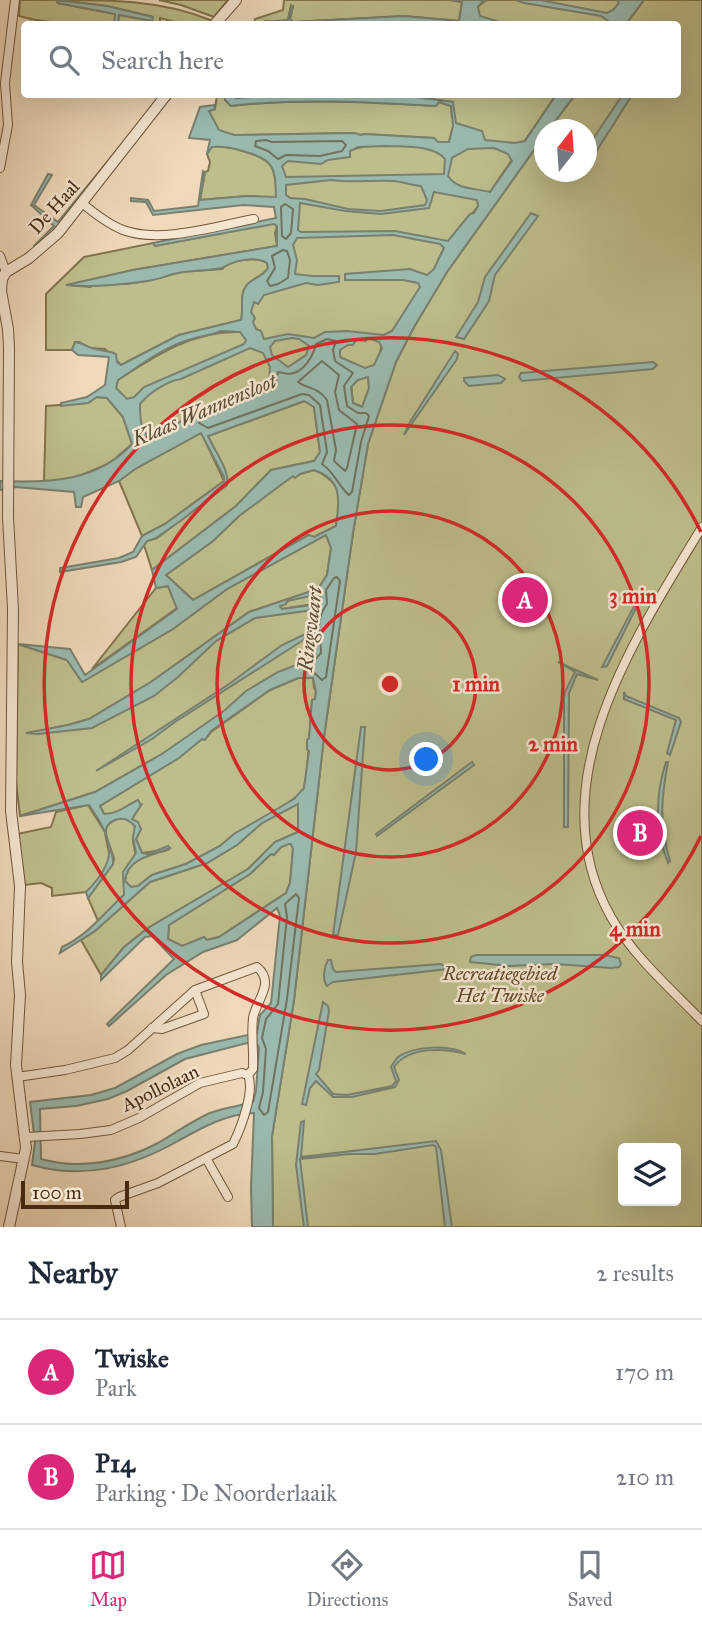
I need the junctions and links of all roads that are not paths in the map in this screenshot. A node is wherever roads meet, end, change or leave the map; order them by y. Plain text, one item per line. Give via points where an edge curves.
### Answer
1 (236, 0) edge
2 (13, 9) edge
3 (218, 21) edge
4 (164, 98) edge
5 (0, 168) edge
6 (82, 204) junction
7 (254, 219) dead end
8 (0, 256) edge
9 (6, 272) junction
10 (702, 527) edge
11 (195, 990) junction
12 (702, 1021) edge
13 (152, 1028) junction
14 (247, 1075) junction
15 (17, 1077) junction
16 (34, 1137) junction
17 (0, 1156) edge
18 (206, 1158) junction
19 (24, 1159) junction
20 (228, 1196) dead end
21 (9, 1227) edge
22 (121, 1227) edge

1 - 3 street
2 - 5 street via 5,83 8,125
4 - 6 street, De Haal
6 - 7 street via 107,223 149,236
6 - 9 street, De Haal via 44,246
8 - 9 street
9 - 15 street via 1,291 9,348 11,811 20,886
10 - 12 street via 615,682 590,763 585,802 589,861 606,908 628,940
11 - 13 street
11 - 13 street via 204,1014 162,1029
11 - 14 street via 257,967 261,970 265,990 254,1012 253,1069
13 - 15 street via 115,1058
14 - 16 street, Apollolaan via 200,1083 111,1130
14 - 18 street via 247,1101 233,1144
15 - 16 street
16 - 19 street
17 - 19 street
18 - 20 street
18 - 22 street via 115,1200
19 - 21 street

